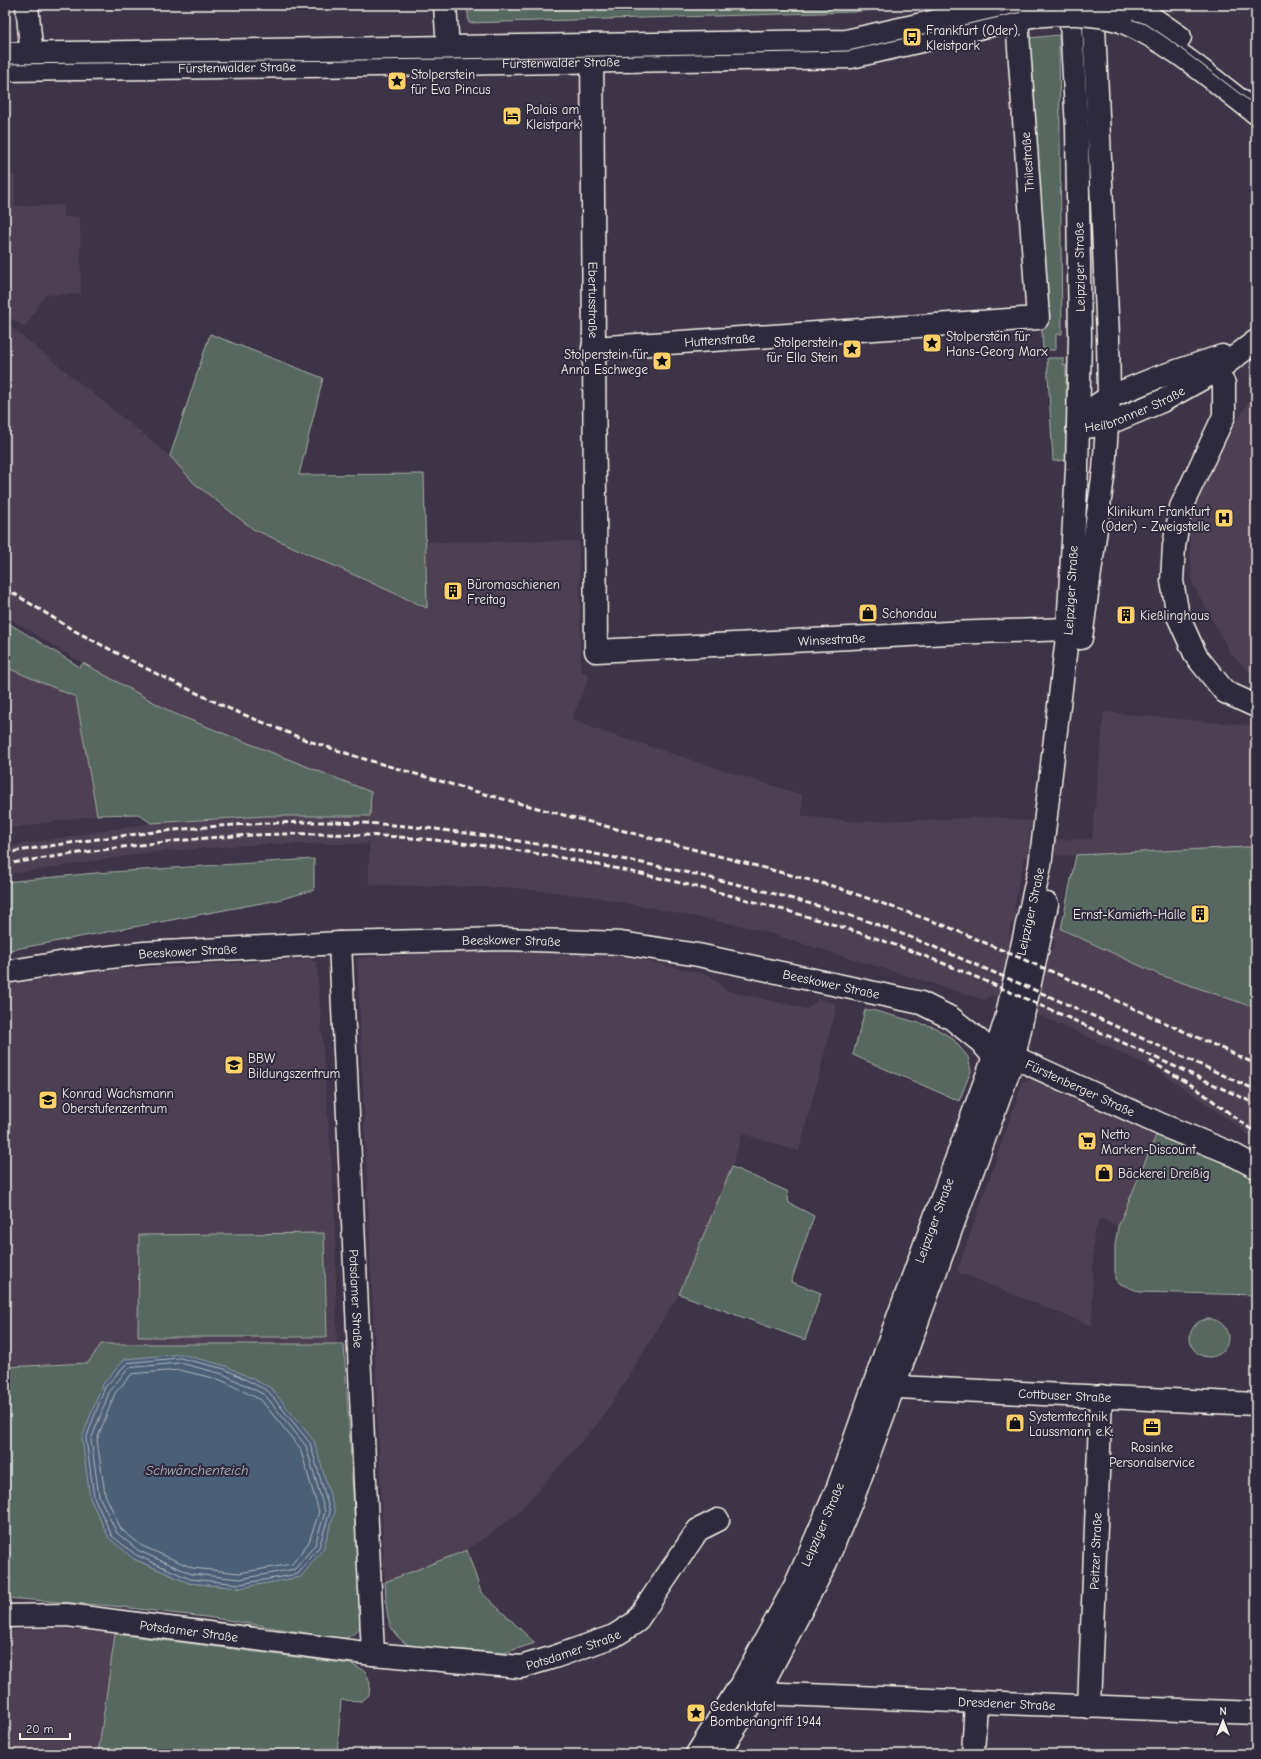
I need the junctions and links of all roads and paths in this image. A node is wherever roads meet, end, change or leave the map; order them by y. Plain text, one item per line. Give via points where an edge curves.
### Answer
1 (27, 5) edge
2 (445, 5) edge
3 (1070, 5) edge
4 (1093, 5) edge
5 (1018, 11) edge
6 (1121, 11) edge
7 (1150, 17) edge
8 (5, 54) edge
9 (592, 54) junction
10 (448, 56) junction
11 (33, 62) junction
12 (5, 70) edge
13 (1256, 94) edge
14 (1256, 114) edge
15 (1038, 318) joint
16 (1250, 345) edge
17 (593, 348) junction
18 (1216, 371) junction
19 (1109, 397) junction
20 (1108, 424) junction
21 (1078, 428) junction
22 (1068, 629) junction
23 (596, 651) joint
24 (1256, 706) edge
25 (340, 943) junction
26 (5, 972) edge
27 (1004, 1057) junction
28 (1256, 1166) edge
29 (883, 1387) junction
30 (1101, 1396) junction
31 (1256, 1404) edge
32 (718, 1520) dead end
33 (5, 1616) edge
34 (373, 1654) junction
35 (758, 1693) junction
36 (976, 1702) junction
37 (1089, 1707) junction
38 (1256, 1713) edge
39 (697, 1754) edge
40 (718, 1754) edge
41 (974, 1754) edge

1 - 11 street
2 - 10 street
3 - 21 street, Leipziger Straße via 1077,128 1080,337
4 - 19 street, Leipziger Straße
5 - 6 street, Fürstenwalder Straße, bridge via 1104,16
5 - 9 street, Fürstenwalder Straße via 851,57
5 - 15 street, Thilestraße
6 - 7 street, Fürstenwalder Straße
7 - 13 street
7 - 14 street via 1162,42
8 - 11 street, Fürstenwalder Straße
9 - 10 street, Fürstenwalder Straße
9 - 17 street, Ebertusstraße
10 - 11 street, Fürstenwalder Straße
11 - 12 street, Fürstenwalder Straße
15 - 17 street, Huttenstraße
16 - 18 street, Heilbronner Straße
16 - 19 street, Heilbronner Straße
17 - 23 street, Ebertusstraße
18 - 20 street, Heilbronner Straße via 1162,401
18 - 24 street via 1224,384 1224,416 1181,507 1174,546 1172,581 1178,616 1196,656 1226,692
19 - 20 street, Leipziger Straße
19 - 21 street, Heilbronner Straße via 1093,408
20 - 21 street, Heilbronner Straße
20 - 27 street, Leipziger Straße via 1104,470 1083,614 1055,865
21 - 22 street, Leipziger Straße
22 - 23 street, Winsestraße
22 - 27 street, Leipziger Straße via 1040,866 1006,1019
25 - 26 street, Beeskower Straße via 144,953
25 - 27 street, Beeskower Straße via 504,939 621,943 698,955 921,1004 951,1018
25 - 34 street, Potsdamer Straße
27 - 28 street, Fürstenberger Straße
27 - 29 street, Leipziger Straße via 911,1341
29 - 30 street, Cottbuser Straße
29 - 35 street, Leipziger Straße via 854,1494 824,1568
29 - 39 street, Leipziger Straße via 795,1586 743,1681
30 - 31 street, Cottbuser Straße
30 - 37 street, Peitzer Straße
32 - 34 street, Potsdamer Straße via 698,1530 636,1622 614,1636 521,1667
33 - 34 street, Potsdamer Straße via 67,1615
35 - 36 street, Dresdener Straße
35 - 40 street, Leipziger Straße
36 - 37 street, Dresdener Straße
36 - 41 street
37 - 38 street, Dresdener Straße

